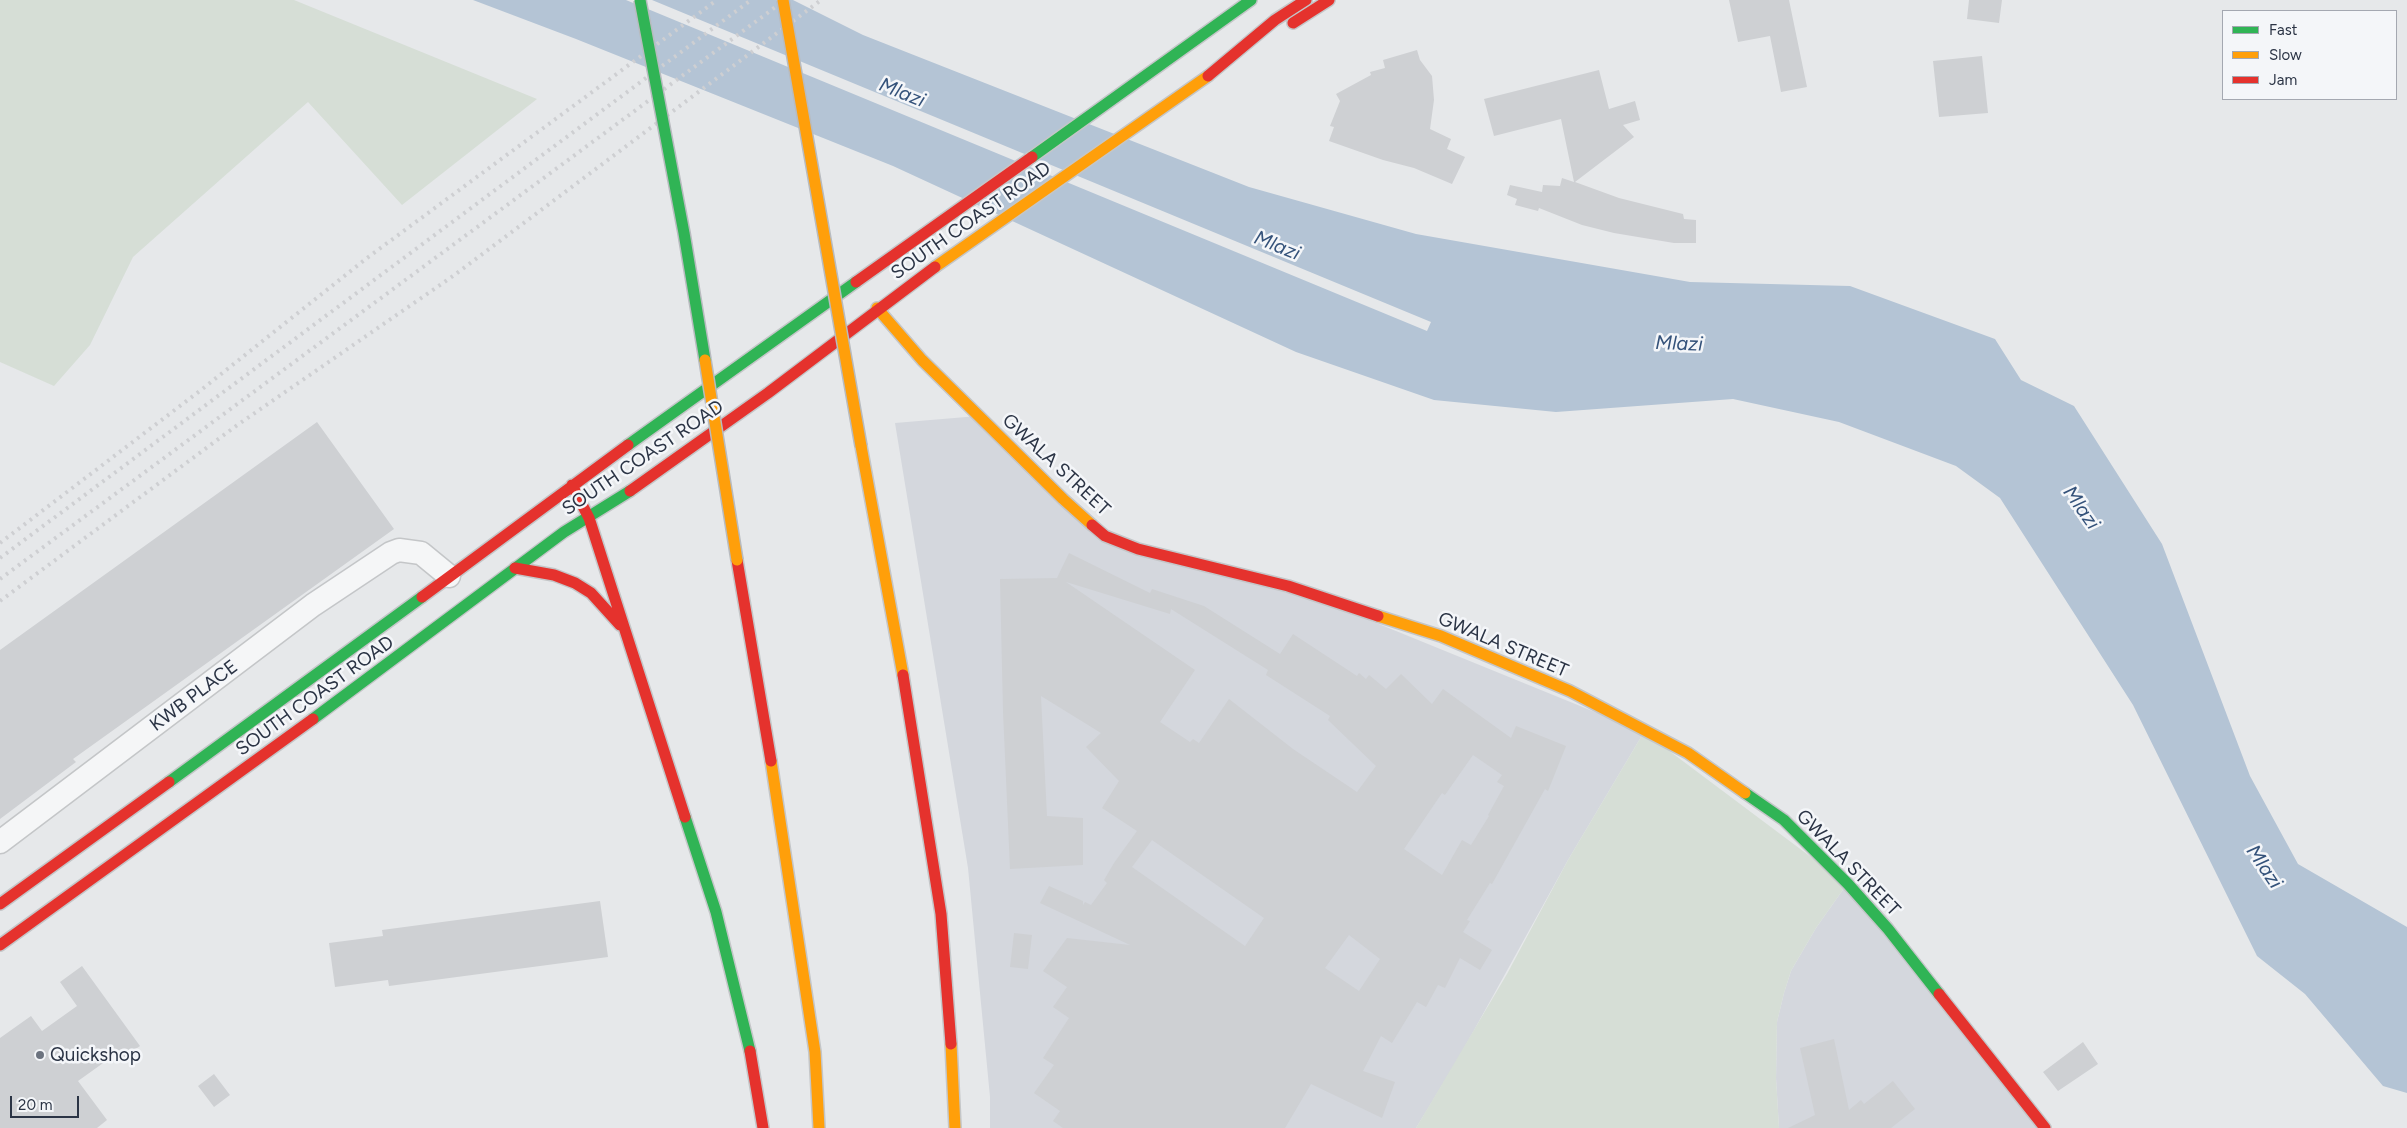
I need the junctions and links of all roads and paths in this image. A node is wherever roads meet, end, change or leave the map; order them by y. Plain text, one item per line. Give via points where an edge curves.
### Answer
1 (640, 0) edge
2 (783, 0) edge
3 (1251, 0) edge
4 (1306, 0) edge
5 (1330, 0) edge
6 (1222, 66) junction
7 (877, 308) junction
8 (572, 485) junction
9 (589, 518) junction
10 (515, 568) junction
11 (449, 576) junction
12 (626, 632) junction
13 (0, 842) edge
14 (0, 904) edge
15 (0, 945) edge
16 (763, 1128) edge
17 (819, 1128) edge
18 (955, 1128) edge
19 (2045, 1128) edge

1 - 17 main road, bridge via 684,233 784,837 814,1042
2 - 18 main road, bridge via 911,719 941,914
3 - 8 main road, SOUTH COAST ROAD
4 - 6 main road, SOUTH COAST ROAD via 1275,20
5 - 6 main road
6 - 7 main road, SOUTH COAST ROAD
7 - 9 main road, SOUTH COAST ROAD via 768,393
7 - 19 main road, GWALA STREET via 922,360 1105,536 1138,549 1288,586 1442,636 1570,691 1696,758 1784,820 1848,884 1888,929
8 - 9 main road
8 - 11 main road, SOUTH COAST ROAD
9 - 10 main road, SOUTH COAST ROAD
9 - 12 main road
10 - 12 main road via 554,575 575,583 591,593
10 - 15 main road, SOUTH COAST ROAD via 329,708
11 - 13 street, KWB PLACE via 421,553 399,550 391,553 313,605
11 - 14 main road, SOUTH COAST ROAD
12 - 16 main road via 716,912 750,1050

